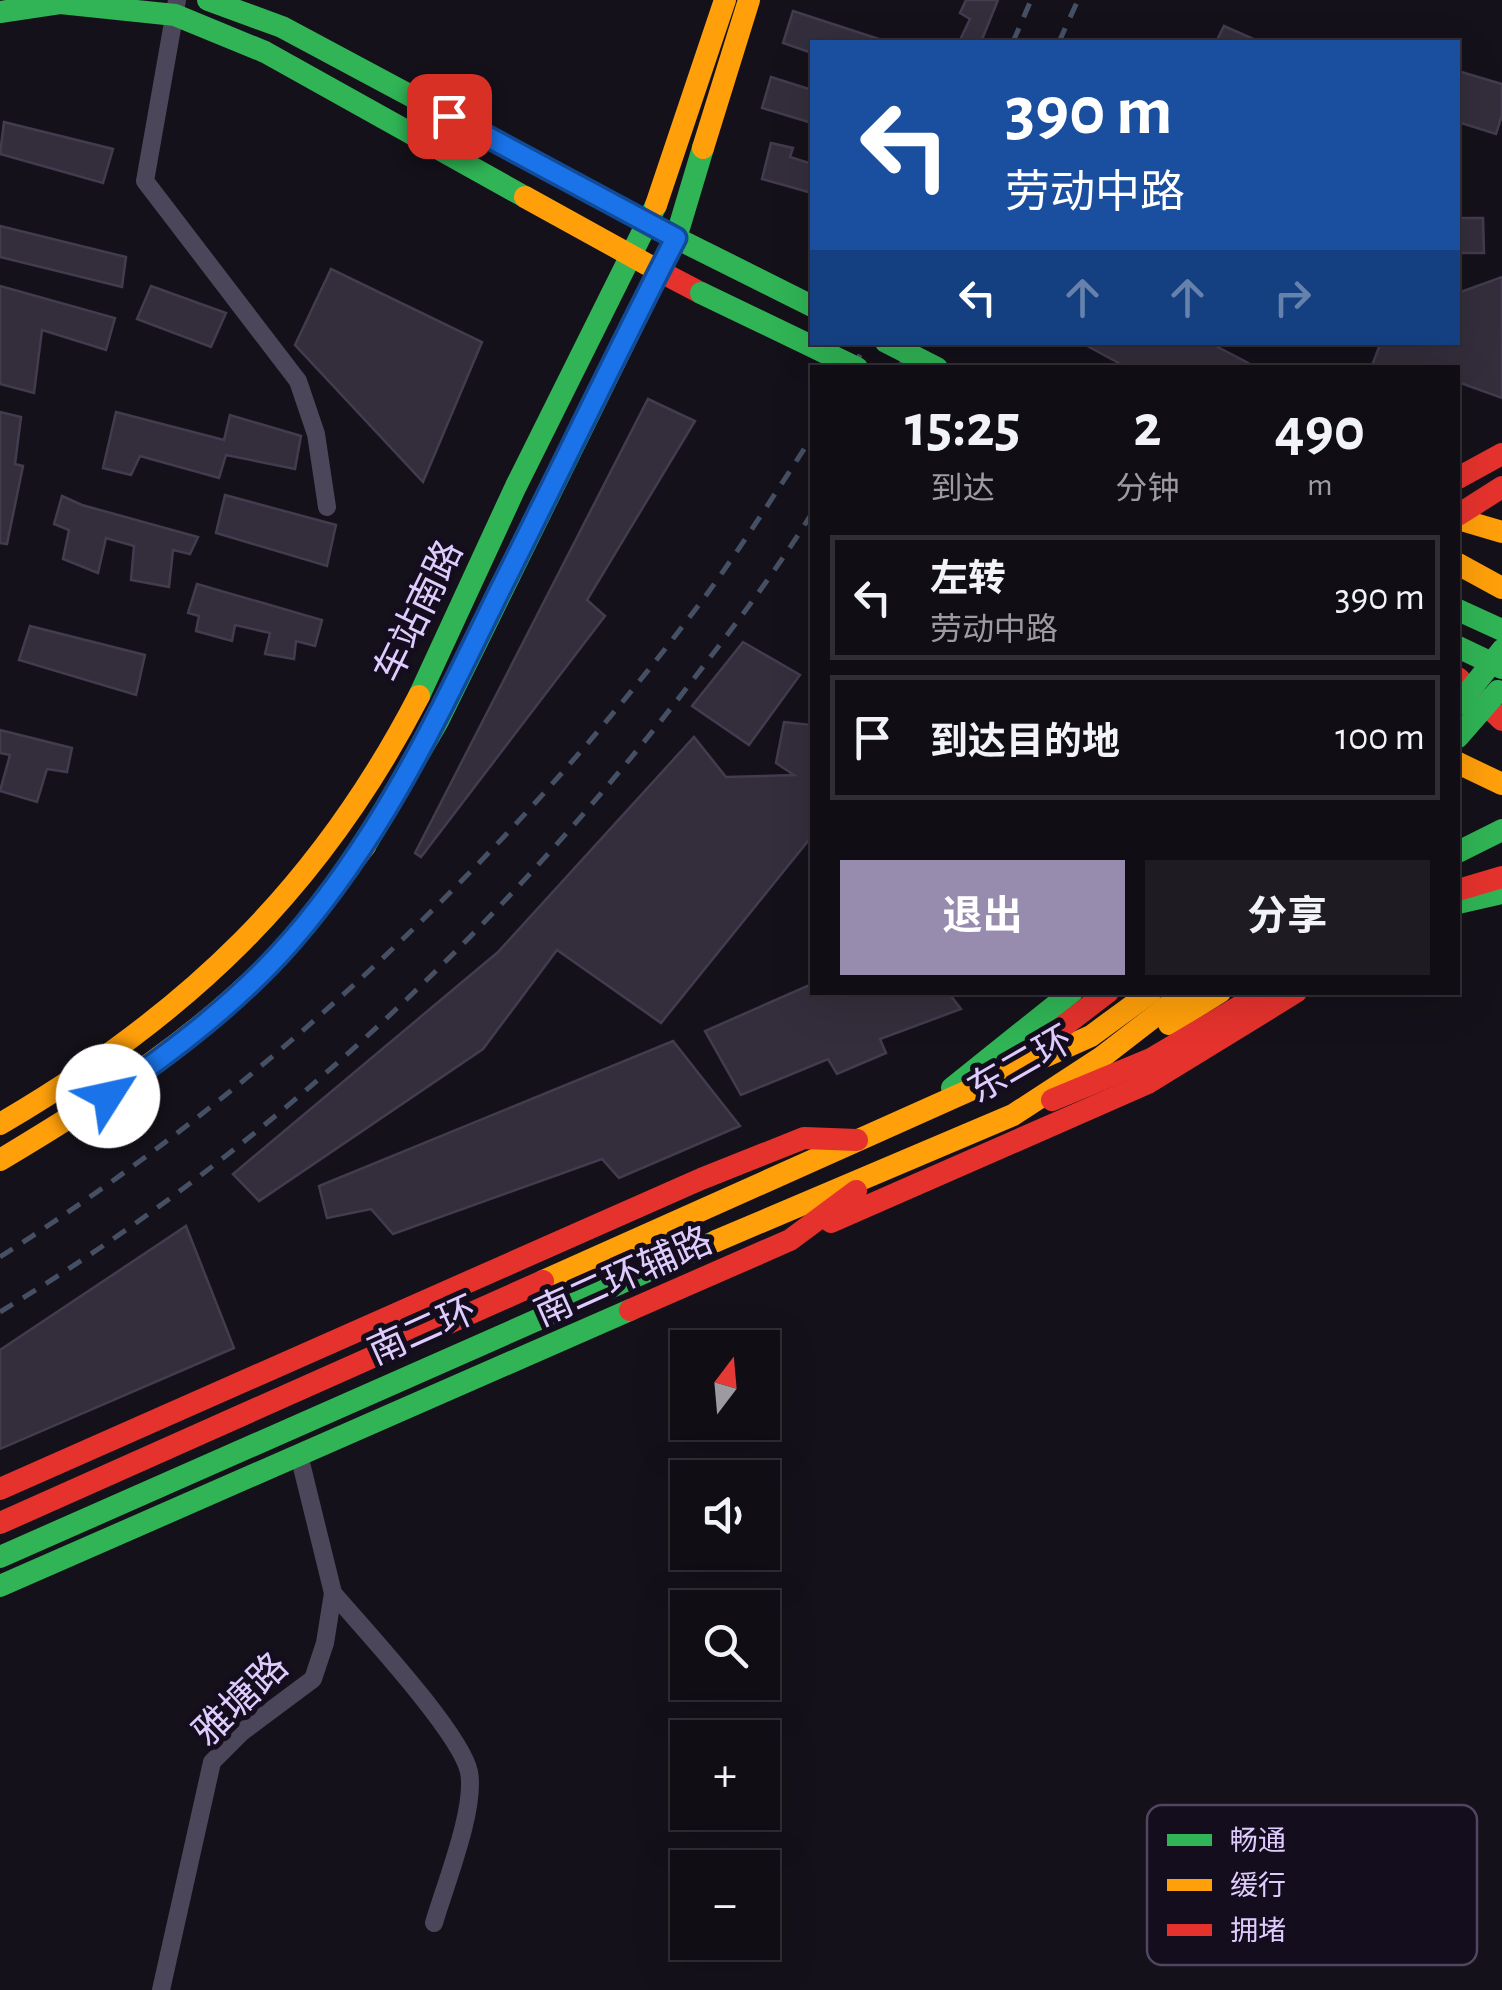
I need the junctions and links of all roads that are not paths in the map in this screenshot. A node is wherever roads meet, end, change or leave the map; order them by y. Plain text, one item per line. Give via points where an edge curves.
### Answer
1 (208, 0) edge
2 (725, 0) edge
3 (749, 0) edge
4 (176, 8) edge
5 (0, 12) edge
6 (649, 223) junction
7 (676, 238) junction
8 (632, 256) junction
9 (659, 271) junction
10 (810, 305) edge
11 (892, 345) edge
12 (851, 365) edge
13 (931, 365) edge
14 (1502, 454) edge
15 (1460, 477) edge
16 (1495, 491) edge
17 (327, 507) dead end
18 (1460, 516) edge
19 (1460, 518) edge
20 (1502, 532) edge
21 (1460, 565) edge
22 (1502, 588) edge
23 (1460, 611) edge
24 (1502, 630) edge
25 (1460, 648) edge
26 (1502, 650) edge
27 (1502, 668) edge
28 (1460, 680) edge
29 (1502, 686) edge
30 (1460, 702) edge
31 (1502, 720) edge
32 (1460, 734) edge
33 (1460, 763) edge
34 (1502, 784) edge
35 (1502, 830) edge
36 (1460, 851) edge
37 (1502, 877) edge
38 (1460, 889) edge
39 (1502, 893) edge
40 (1460, 904) edge
41 (1068, 995) edge
42 (1104, 995) edge
43 (1148, 995) edge
44 (1182, 995) edge
45 (1215, 995) edge
46 (1259, 995) edge
47 (1291, 995) edge
48 (1102, 1057) junction
49 (989, 1083) junction
50 (1013, 1114) junction
51 (907, 1118) junction
52 (0, 1124) edge
53 (857, 1140) junction
54 (0, 1160) edge
55 (877, 1175) junction
56 (790, 1240) junction
57 (299, 1455) junction
58 (0, 1489) edge
59 (0, 1524) edge
60 (0, 1558) edge
61 (0, 1586) edge
62 (333, 1593) junction
63 (434, 1923) dead end
64 (161, 1990) edge

1 - 6 main road via 282,28
2 - 6 main road, 车站南路
3 - 7 main road, 车站南路
4 - 5 main road via 60,2
4 - 8 main road
4 - 17 street via 144,181 298,381 316,434
6 - 7 main road
6 - 8 main road, 车站南路
7 - 9 main road, 车站南路
7 - 10 main road
8 - 9 main road
8 - 52 main road, 车站南路 via 422,686 351,814 234,956 128,1045
9 - 12 main road, bridge
9 - 54 main road, 车站南路 via 403,787 330,894 210,1019 108,1096
11 - 13 main road, bridge
14 - 15 main road
16 - 18 main road
19 - 20 main road
21 - 22 main road
23 - 24 main road
25 - 27 main road
26 - 30 main road, bridge
28 - 31 main road, bridge
29 - 32 main road, bridge
33 - 34 main road
35 - 36 main road
37 - 38 main road
39 - 40 main road
41 - 51 main road via 995,1058
42 - 49 main road
43 - 49 main road, 东二环 via 1091,1036
44 - 48 main road, 东二环
45 - 48 main road
46 - 50 main road via 1151,1059
47 - 56 main road via 1148,1083
48 - 50 main road, 东二环
49 - 51 main road, 东二环
50 - 55 main road, 东二环
51 - 53 main road, 东二环
53 - 58 main road, 南二环辅路 via 804,1138 701,1179
53 - 59 main road, 南二环
55 - 56 main road, 南二环辅路
55 - 60 main road, 南二环 via 554,1310
56 - 57 main road, 南二环辅路
57 - 61 main road, 南二环辅路
57 - 62 street, 雅塘路
62 - 63 street via 406,1679 468,1771 467,1802
62 - 64 street, 雅塘路 via 314,1679 212,1762

